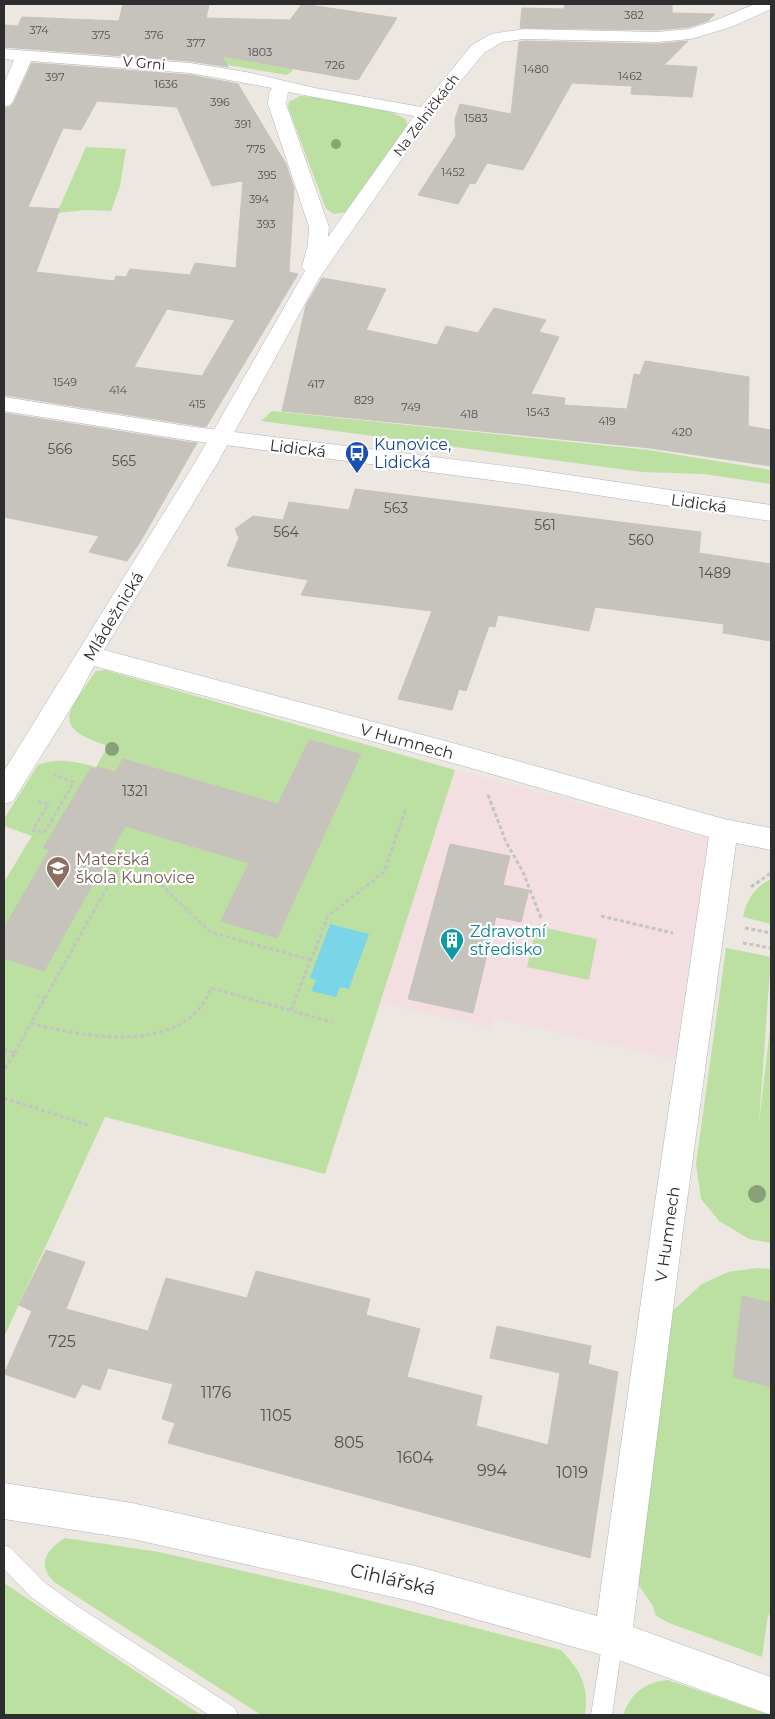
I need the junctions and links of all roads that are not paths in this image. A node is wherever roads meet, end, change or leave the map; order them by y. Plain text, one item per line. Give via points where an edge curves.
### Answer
1 (759, 8) edge
2 (4, 54) edge
3 (25, 56) junction
4 (283, 86) junction
5 (4, 101) edge
6 (425, 113) junction
7 (308, 280) junction
8 (4, 404) edge
9 (220, 438) junction
10 (771, 513) edge
11 (88, 655) junction
12 (8, 786) edge
13 (724, 830) junction
14 (771, 840) edge
15 (4, 1501) edge
16 (4, 1555) edge
17 (613, 1639) junction
18 (771, 1696) edge
19 (228, 1715) edge
20 (601, 1715) edge

1 - 6 street, Na Zelničkách via 706,30 674,36 524,34 497,38 478,48
2 - 3 street, V Grni
3 - 4 street, V Grni via 190,68
3 - 5 street
4 - 6 street, V Grni
4 - 7 street via 278,93 277,104 320,227
6 - 7 street, Na Zelničkách
7 - 9 street, Na Zelničkách
8 - 9 street, Lidická
9 - 10 street, Lidická via 528,477
9 - 11 street, Mládežnická
11 - 12 street, Mládežnická
11 - 13 street, V Humnech
13 - 14 street, V Humnech
13 - 17 street, V Humnech
15 - 17 street, Cihlářská via 132,1521 349,1568 463,1596
16 - 19 lane via 37,1588 67,1610
17 - 18 street, Cihlářská
17 - 20 lane

